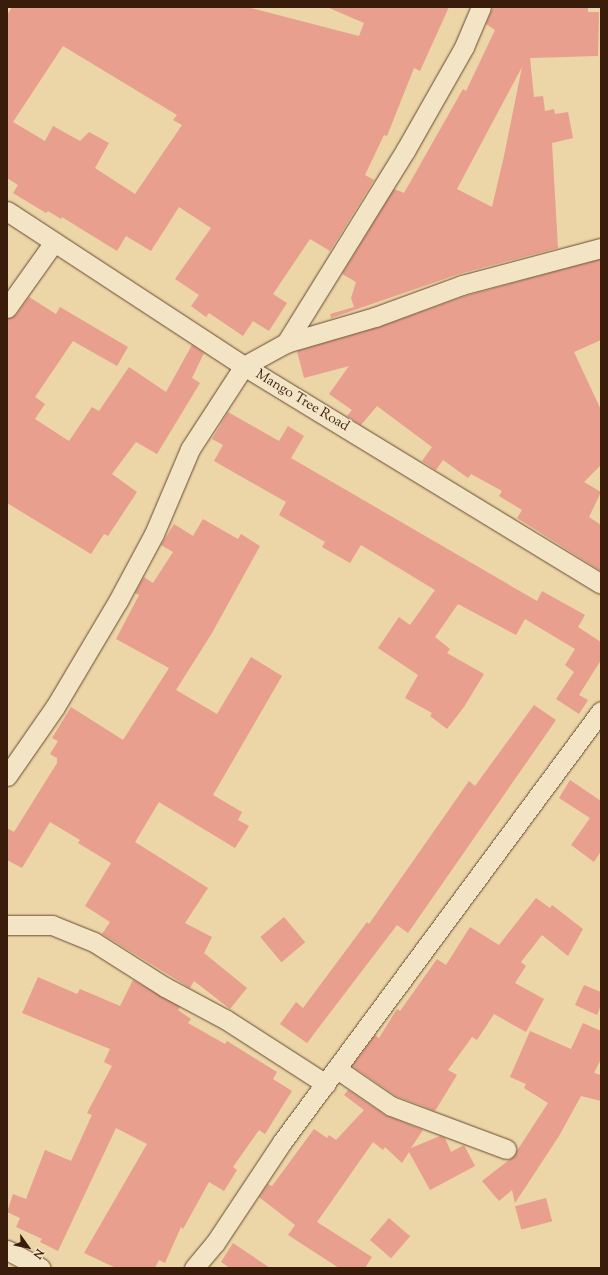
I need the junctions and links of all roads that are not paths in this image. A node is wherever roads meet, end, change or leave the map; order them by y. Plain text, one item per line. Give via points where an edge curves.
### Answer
1 (480, 7) edge
2 (7, 211) edge
3 (54, 242) junction
4 (601, 248) edge
5 (7, 308) edge
6 (286, 343) junction
7 (244, 366) junction
8 (601, 584) edge
9 (601, 711) edge
10 (7, 776) edge
11 (7, 925) edge
12 (331, 1076) junction
13 (506, 1149) dead end
14 (7, 1250) edge
15 (41, 1268) edge
16 (194, 1268) edge

1 - 6 street via 464,47 409,145
2 - 3 street, Mango Tree Road
3 - 5 street
3 - 7 street, Mango Tree Road
4 - 6 street via 462,285 375,317
6 - 7 street
7 - 8 street, Mango Tree Road
7 - 10 street via 190,449 154,534 118,601 55,707
9 - 12 street
11 - 12 street via 52,925 94,942 165,987
12 - 13 street via 391,1106
12 - 16 street via 282,1142 215,1243
14 - 15 street

